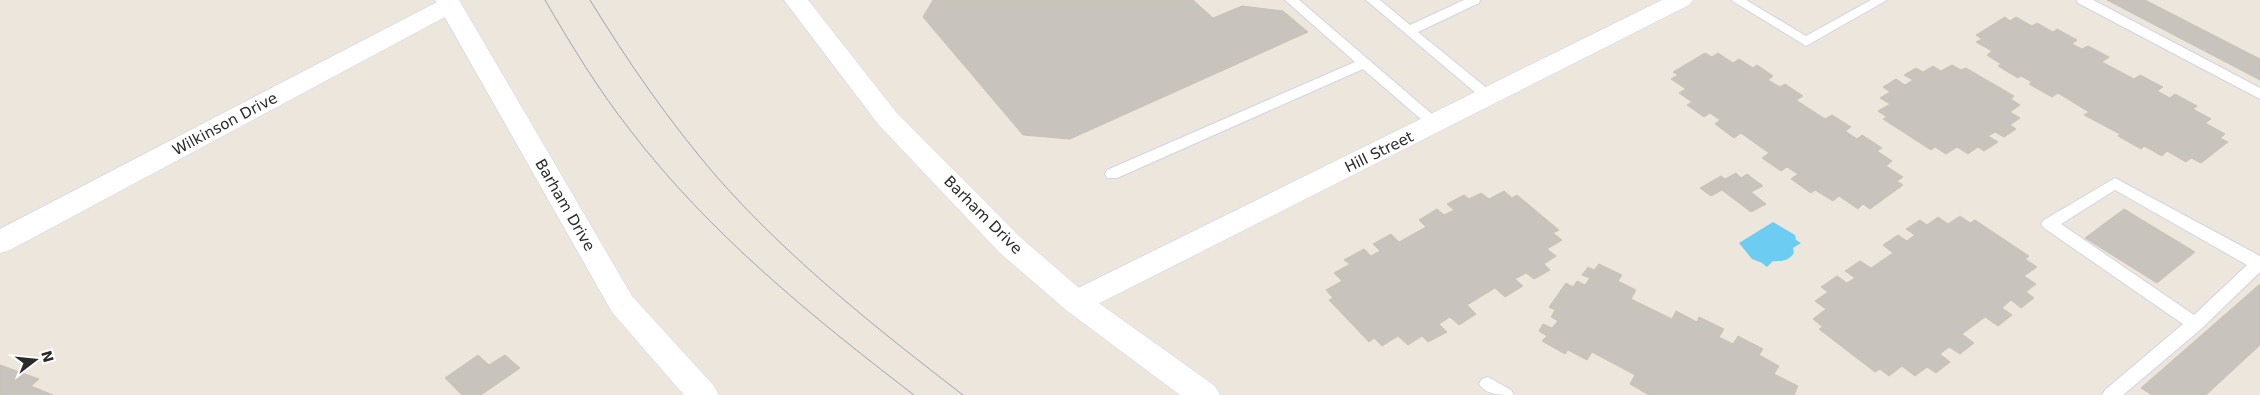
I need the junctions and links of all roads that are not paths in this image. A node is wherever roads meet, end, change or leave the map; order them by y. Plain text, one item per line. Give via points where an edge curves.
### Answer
1 (796, 0) edge
2 (1291, 0) edge
3 (1372, 0) edge
4 (1474, 0) edge
5 (1681, 0) edge
6 (1737, 0) edge
7 (1881, 0) edge
8 (2083, 0) edge
9 (449, 3) edge
10 (1409, 31) junction
11 (1364, 63) junction
12 (2260, 94) edge
13 (1489, 98) junction
14 (1435, 124) junction
15 (1112, 174) dead end
16 (0, 242) edge
17 (2259, 263) edge
18 (1076, 302) junction
19 (2195, 324) junction
20 (1488, 384) dead end
21 (703, 395) edge
22 (1204, 395) edge
23 (1505, 395) edge
24 (2110, 395) edge

1 - 18 street, Barham Drive via 887,118 1010,244
2 - 11 lane
3 - 10 lane
4 - 10 lane
5 - 13 street, Hill Street
6 - 7 lane via 1806,42
8 - 12 lane
9 - 16 street, Wilkinson Drive
9 - 21 street, Barham Drive via 622,304
10 - 13 lane
11 - 14 lane
11 - 15 lane
13 - 14 street, Hill Street
14 - 18 street, Hill Street
17 - 19 lane
17 - 19 lane via 2114,183 2049,224
18 - 22 street, Barham Drive
19 - 24 lane
20 - 23 lane

